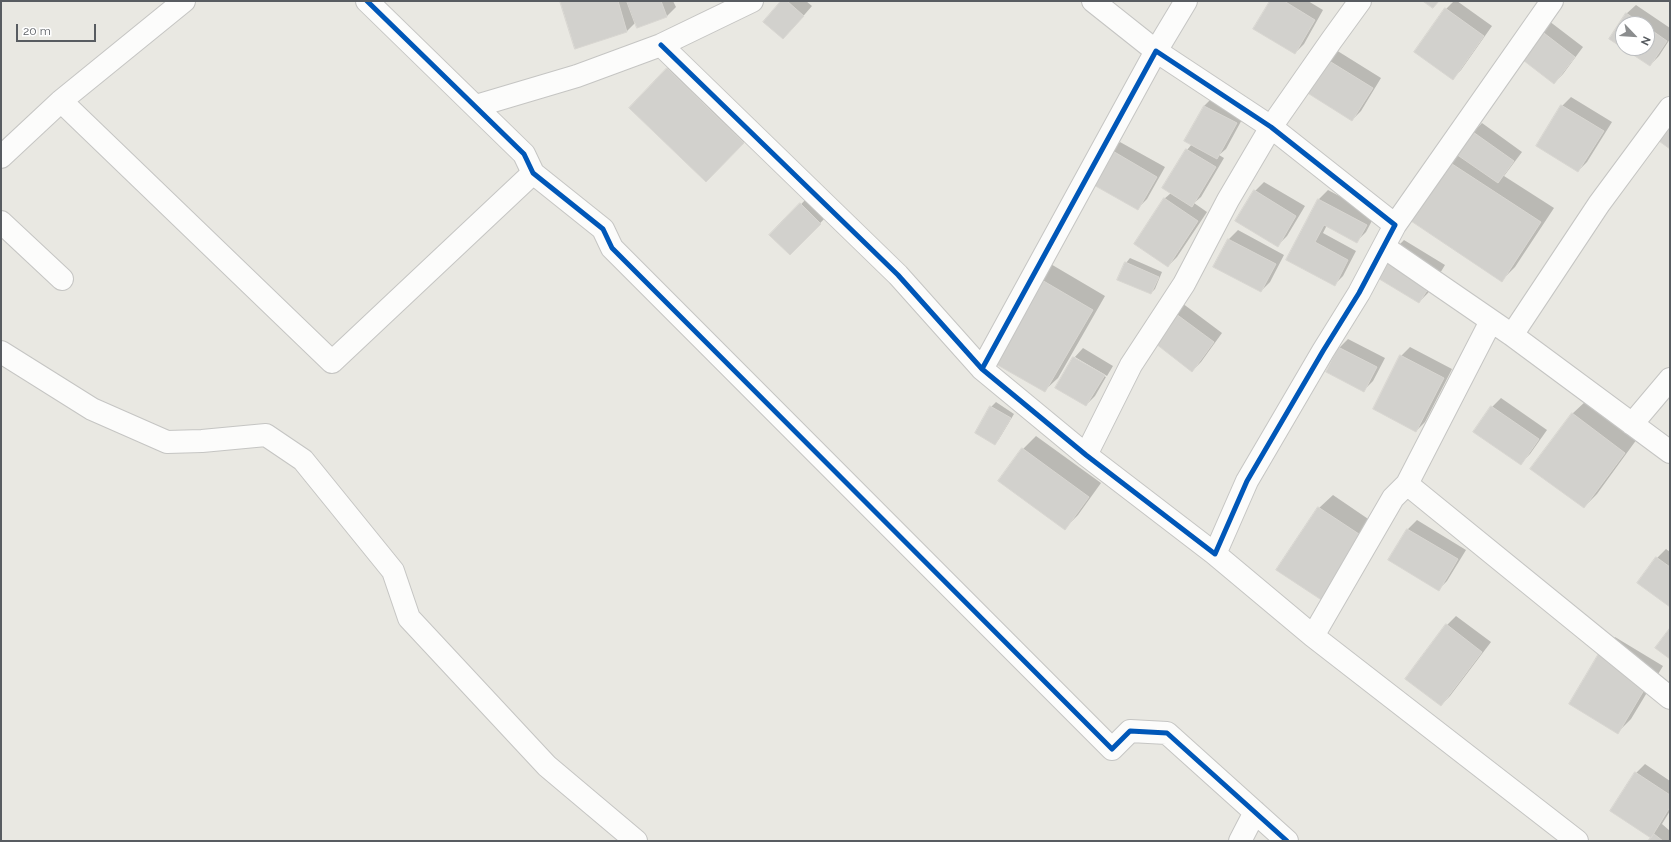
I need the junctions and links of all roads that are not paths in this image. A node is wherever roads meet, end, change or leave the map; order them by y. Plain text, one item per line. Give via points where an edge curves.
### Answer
1 (184, 1) edge
2 (367, 1) edge
3 (752, 1) edge
4 (1093, 1) edge
5 (1186, 1) edge
6 (1360, 1) edge
7 (1552, 1) edge
8 (661, 45) junction
9 (1156, 51) junction
10 (61, 101) junction
11 (476, 106) junction
12 (1670, 108) edge
13 (1271, 127) junction
14 (1, 157) edge
15 (533, 173) junction
16 (1, 222) edge
17 (1395, 225) junction
18 (1384, 247) junction
19 (62, 279) dead end
20 (1491, 321) junction
21 (1512, 335) junction
22 (1, 352) edge
23 (982, 370) junction
24 (1670, 379) edge
25 (1632, 424) junction
26 (1670, 452) edge
27 (1086, 455) junction
28 (1407, 484) junction
29 (1215, 554) junction
30 (1313, 636) junction
31 (1670, 698) edge
32 (1255, 812) junction
33 (636, 841) edge
34 (1240, 841) edge
35 (1288, 841) edge
36 (1577, 841) edge

1 - 10 street
2 - 11 street
3 - 8 street
4 - 9 street
5 - 9 street
6 - 13 street
7 - 17 street
8 - 11 street via 577,76
8 - 23 street via 898,276
9 - 13 street
9 - 23 street
10 - 14 street
10 - 15 street via 332,362
11 - 15 street via 524,154
12 - 21 street via 1599,204
13 - 17 street
13 - 27 street via 1228,200 1184,284 1131,365
15 - 32 street via 604,229 612,248 1112,749 1130,731 1167,733
16 - 19 street
17 - 18 street
18 - 20 street
18 - 29 street via 1359,294 1247,481
20 - 21 street
20 - 28 street
21 - 25 street
22 - 33 street via 92,409 167,442 266,435 303,460 393,571 409,618 547,766
23 - 27 street
24 - 25 street
25 - 26 street
27 - 29 street
28 - 30 street via 1393,498
28 - 31 street
29 - 30 street
30 - 36 street
32 - 34 street
32 - 35 street

